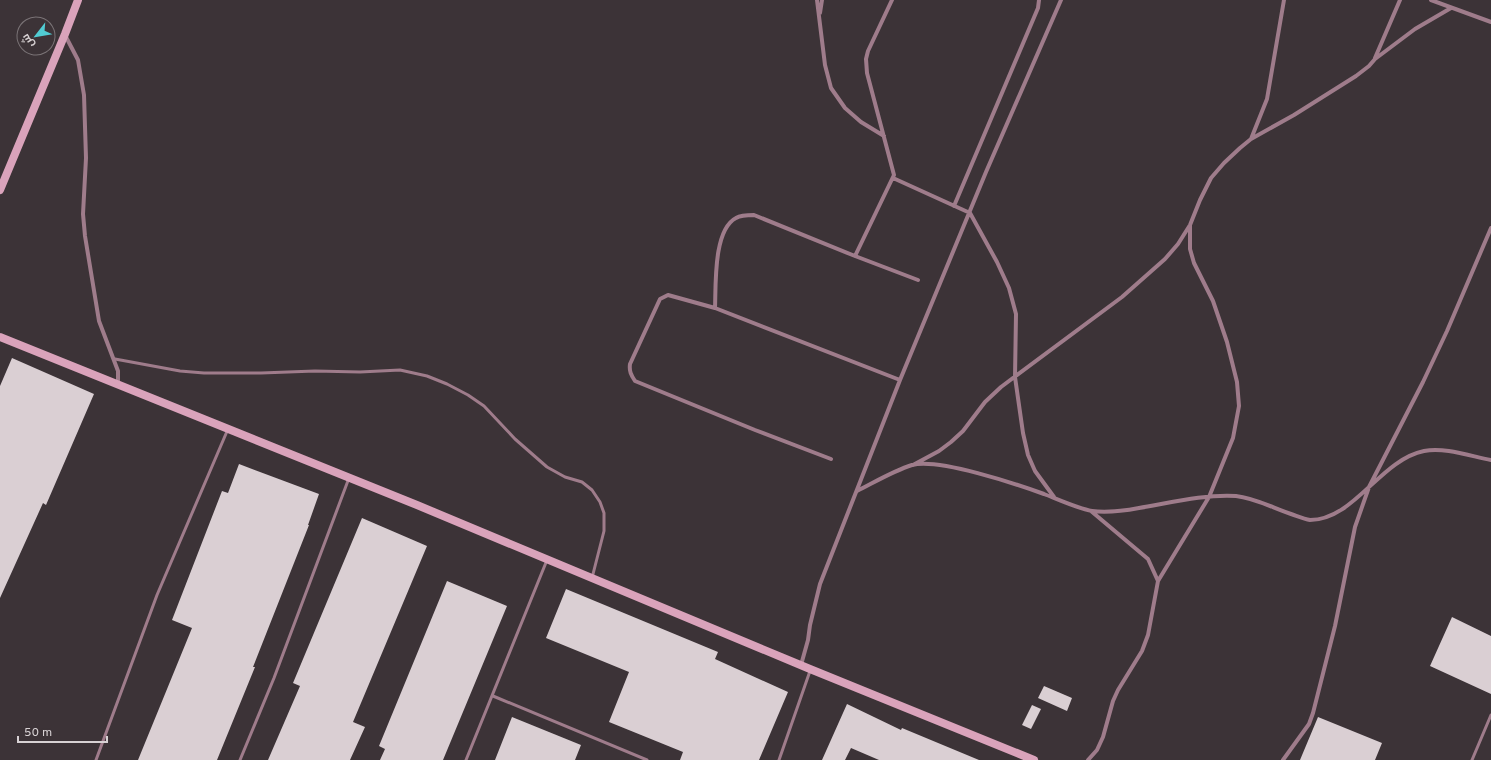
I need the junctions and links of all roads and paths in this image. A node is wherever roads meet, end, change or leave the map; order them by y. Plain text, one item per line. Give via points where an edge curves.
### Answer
1 (78, 0) edge
2 (816, 0) edge
3 (822, 0) edge
4 (892, 0) edge
5 (1039, 0) edge
6 (1061, 0) edge
7 (1284, 0) edge
8 (1400, 0) edge
9 (1431, 0) edge
10 (1451, 8) junction
11 (819, 18) junction
12 (1491, 22) edge
13 (65, 34) junction
14 (1375, 58) junction
15 (884, 136) junction
16 (1251, 139) junction
17 (893, 178) junction
18 (0, 190) edge
19 (954, 206) junction
20 (970, 213) junction
21 (1190, 225) junction
22 (1491, 228) edge
23 (855, 256) junction
24 (918, 280) dead end
25 (715, 308) junction
26 (0, 337) edge
27 (115, 359) junction
28 (1014, 376) junction
29 (900, 380) junction
30 (118, 385) junction
31 (228, 429) junction
32 (831, 459) dead end
33 (1491, 460) edge
34 (913, 465) junction
35 (349, 478) junction
36 (1369, 487) junction
37 (857, 491) junction
38 (1209, 497) junction
39 (1055, 498) junction
40 (1091, 511) junction
41 (548, 560) junction
42 (592, 578) junction
43 (1158, 581) junction
44 (801, 665) junction
45 (810, 669) junction
46 (492, 696) junction
47 (1491, 715) edge
48 (96, 760) edge
49 (240, 760) edge
50 (466, 760) edge
51 (647, 760) edge
52 (779, 760) edge
53 (1034, 760) edge
54 (1088, 760) edge
55 (1282, 760) edge
56 (1472, 760) edge

1 - 13 main road
2 - 11 street
3 - 11 street
4 - 15 street via 866,59 867,73
5 - 19 street via 1038,8
6 - 20 street
7 - 16 street via 1267,100
8 - 14 street
9 - 10 street
10 - 12 street
10 - 14 street via 1428,20
11 - 15 street via 825,65 831,88 845,108 861,122
13 - 18 main road
13 - 27 street via 78,60 84,95 85,236 100,321
14 - 16 street via 1356,76
15 - 17 street via 894,171
16 - 21 street via 1211,178
17 - 19 street
17 - 23 street
19 - 20 street
20 - 28 street via 1006,282 1016,314
20 - 29 street
21 - 28 street via 1165,259 1122,297
21 - 38 street via 1190,249 1194,263 1213,301 1227,342 1237,382 1239,406 1233,438
22 - 36 street via 1432,363
23 - 24 street
23 - 25 street via 754,215 735,218 724,232 718,252
25 - 29 street
25 - 32 street via 668,295 660,299 630,364 631,376 636,381
26 - 30 main road
27 - 30 street
27 - 42 lane via 204,373 400,370 447,384 484,406 515,439 547,467 582,482 592,490 604,513 604,531
28 - 34 street via 984,402 951,442
28 - 39 street via 1028,455 1035,471
29 - 37 street
30 - 31 main road
31 - 35 main road
31 - 48 lane via 157,595
33 - 36 street via 1442,451 1426,451 1401,460
34 - 37 street via 891,473
34 - 39 street via 948,467 1016,484
35 - 41 main road
35 - 49 lane via 274,678
36 - 38 street via 1343,508 1324,518 1309,520 1236,496
36 - 55 street via 1355,527 1335,626 1313,713 1309,724
37 - 44 street via 820,584
38 - 40 street via 1113,512
38 - 43 street
39 - 40 street
40 - 43 street via 1148,559
41 - 42 main road
41 - 46 lane
42 - 44 main road
43 - 54 street via 1148,635 1142,651 1118,690 1104,737
44 - 45 main road
45 - 52 lane
45 - 53 main road
46 - 50 lane
46 - 51 lane
47 - 56 lane

